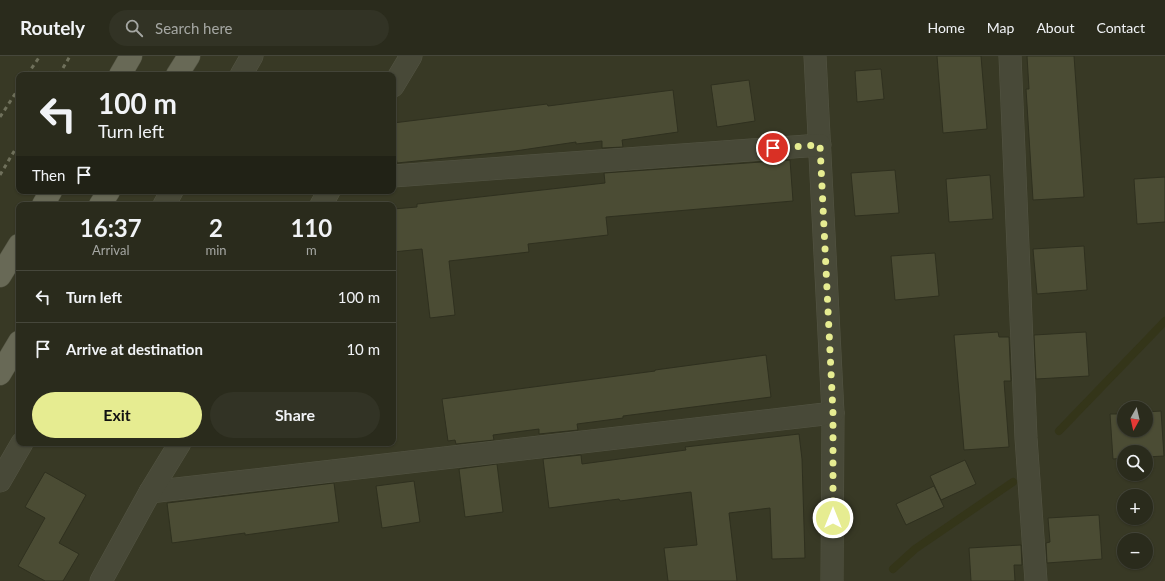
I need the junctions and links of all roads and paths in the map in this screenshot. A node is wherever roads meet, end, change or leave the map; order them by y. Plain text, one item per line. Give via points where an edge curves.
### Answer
1 (131, 56) edge
2 (189, 56) edge
3 (252, 56) edge
4 (411, 56) edge
5 (815, 56) edge
6 (1010, 56) edge
7 (122, 72) edge
8 (180, 72) edge
9 (243, 72) edge
10 (396, 81) edge
11 (820, 145) junction
12 (396, 176) edge
13 (16, 250) edge
14 (0, 276) edge
15 (16, 347) edge
16 (0, 374) edge
17 (833, 413) junction
18 (20, 446) edge
19 (178, 446) edge
20 (0, 481) edge
21 (150, 492) junction
22 (101, 581) edge
23 (832, 581) edge
24 (1036, 581) edge

1 - 7 main road
2 - 8 main road
3 - 9 street
4 - 10 street
5 - 11 street
6 - 24 street via 1026,430
11 - 12 street
11 - 17 street
13 - 14 main road
15 - 16 main road
17 - 21 street
17 - 23 street
18 - 20 street
19 - 21 street
21 - 22 street

